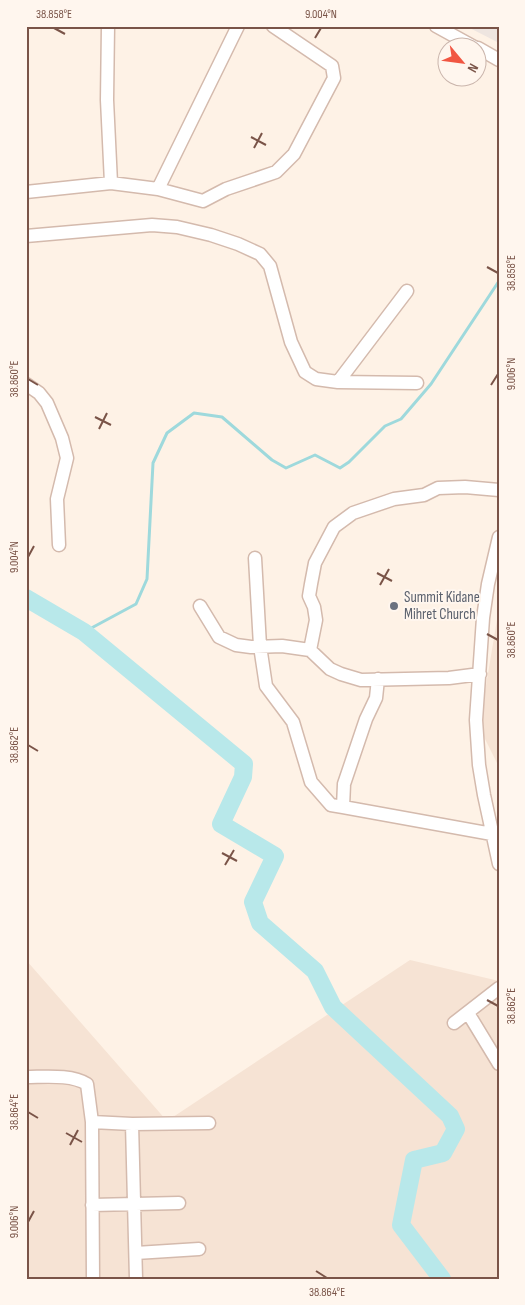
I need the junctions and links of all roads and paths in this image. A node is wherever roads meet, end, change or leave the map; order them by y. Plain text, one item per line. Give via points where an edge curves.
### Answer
1 (108, 26) edge
2 (238, 26) edge
3 (273, 26) edge
4 (436, 26) edge
5 (458, 38) edge
6 (488, 54) edge
7 (499, 60) edge
8 (111, 183) junction
9 (158, 190) junction
10 (26, 192) edge
11 (26, 236) edge
12 (407, 291) dead end
13 (338, 382) junction
14 (417, 383) dead end
15 (26, 384) edge
16 (499, 490) edge
17 (499, 537) edge
18 (59, 545) dead end
19 (256, 558) dead end
20 (200, 606) dead end
21 (260, 646) junction
22 (310, 650) junction
23 (480, 674) junction
24 (378, 679) junction
25 (343, 807) junction
26 (492, 834) junction
27 (499, 864) edge
28 (499, 988) edge
29 (468, 1013) junction
30 (454, 1023) dead end
31 (499, 1064) edge
32 (26, 1077) edge
33 (92, 1122) junction
34 (210, 1123) dead end
35 (132, 1124) junction
36 (178, 1203) dead end
37 (134, 1204) junction
38 (92, 1205) junction
39 (199, 1248) dead end
40 (136, 1253) junction
41 (93, 1279) edge
42 (136, 1279) edge

1 - 8 street
2 - 9 street
3 - 9 street via 332,66 334,78 294,154 276,172 226,189 203,202
4 - 5 street
6 - 7 street
8 - 9 street
8 - 10 street
11 - 13 street via 120,227 177,227 211,235 260,254 270,266 291,342 305,372 316,379
12 - 13 street
13 - 14 street
15 - 18 street via 47,404 67,458 57,499
16 - 22 street via 438,488 424,495 394,499 353,513 334,527 315,563 309,596 316,620
17 - 23 street via 485,609
19 - 21 street
20 - 21 street via 219,637 236,644
21 - 22 street
21 - 25 street via 266,686 293,722 311,782 331,805
22 - 24 street via 330,669 341,674 362,680
23 - 24 street
23 - 26 street via 476,720 478,756
24 - 25 street via 376,698 344,784
25 - 26 street
26 - 27 street
28 - 29 street
29 - 30 street
29 - 31 street
32 - 33 street via 72,1078 87,1084
33 - 35 street
33 - 38 street
34 - 35 street
35 - 37 street
36 - 37 street
37 - 38 street
37 - 40 street
38 - 41 street
39 - 40 street
40 - 42 street

